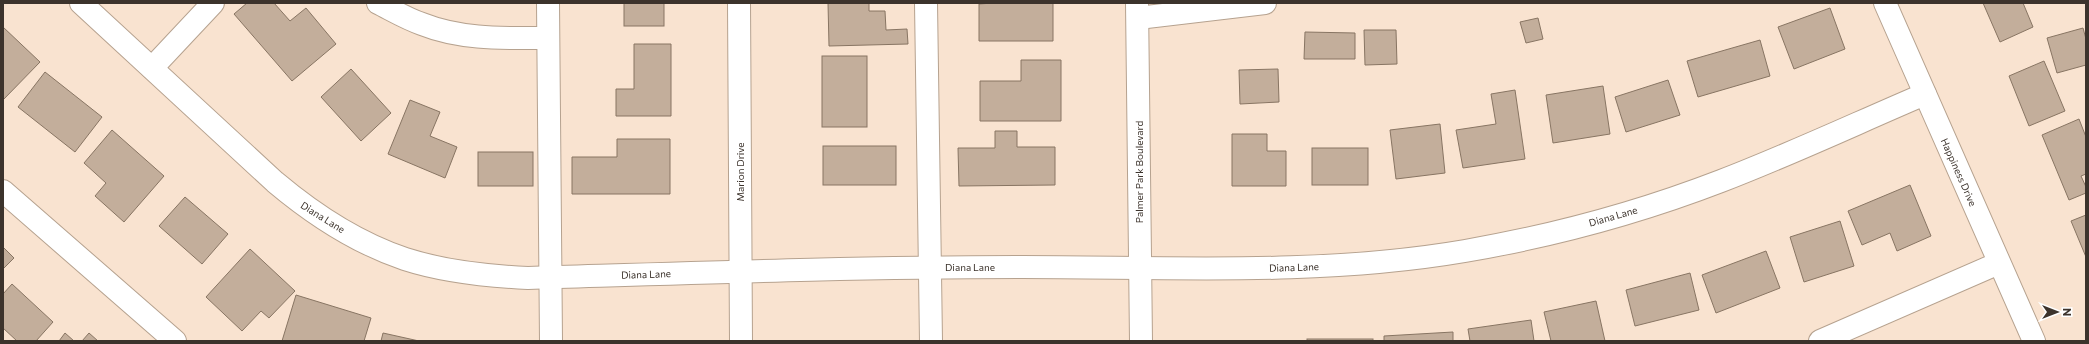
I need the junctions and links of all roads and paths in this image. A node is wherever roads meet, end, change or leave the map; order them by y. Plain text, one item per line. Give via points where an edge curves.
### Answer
1 (82, 3) edge
2 (213, 3) edge
3 (378, 3) edge
4 (548, 3) edge
5 (739, 3) edge
6 (926, 3) edge
7 (1265, 3) edge
8 (1884, 3) edge
9 (1137, 10) edge
10 (548, 38) junction
11 (152, 68) junction
12 (1925, 94) junction
13 (3, 191) edge
14 (1999, 263) junction
15 (930, 267) junction
16 (1139, 267) junction
17 (740, 271) junction
18 (550, 278) junction
19 (175, 341) edge
20 (551, 341) edge
21 (741, 341) edge
22 (931, 341) edge
23 (1141, 341) edge
24 (1820, 341) edge
25 (2034, 341) edge

1 - 11 street, Diana Lane
2 - 11 street
3 - 10 street via 422,24 451,32 491,38
4 - 10 street
5 - 17 street, Marion Drive
6 - 15 street
7 - 9 street
8 - 12 street, Happiness Drive
9 - 16 street, Palmer Park Boulevard
10 - 18 street
11 - 18 street, Diana Lane via 293,197 339,228 405,259 483,276
12 - 14 street, Happiness Drive
12 - 16 street, Diana Lane via 1722,181 1599,221 1527,238 1466,251 1338,266
13 - 19 street
14 - 24 street
14 - 25 street, Happiness Drive
15 - 16 street, Diana Lane
15 - 17 street, Diana Lane
15 - 22 street
16 - 23 street, Palmer Park Boulevard
17 - 18 street, Diana Lane
17 - 21 street, Marion Drive
18 - 20 street

